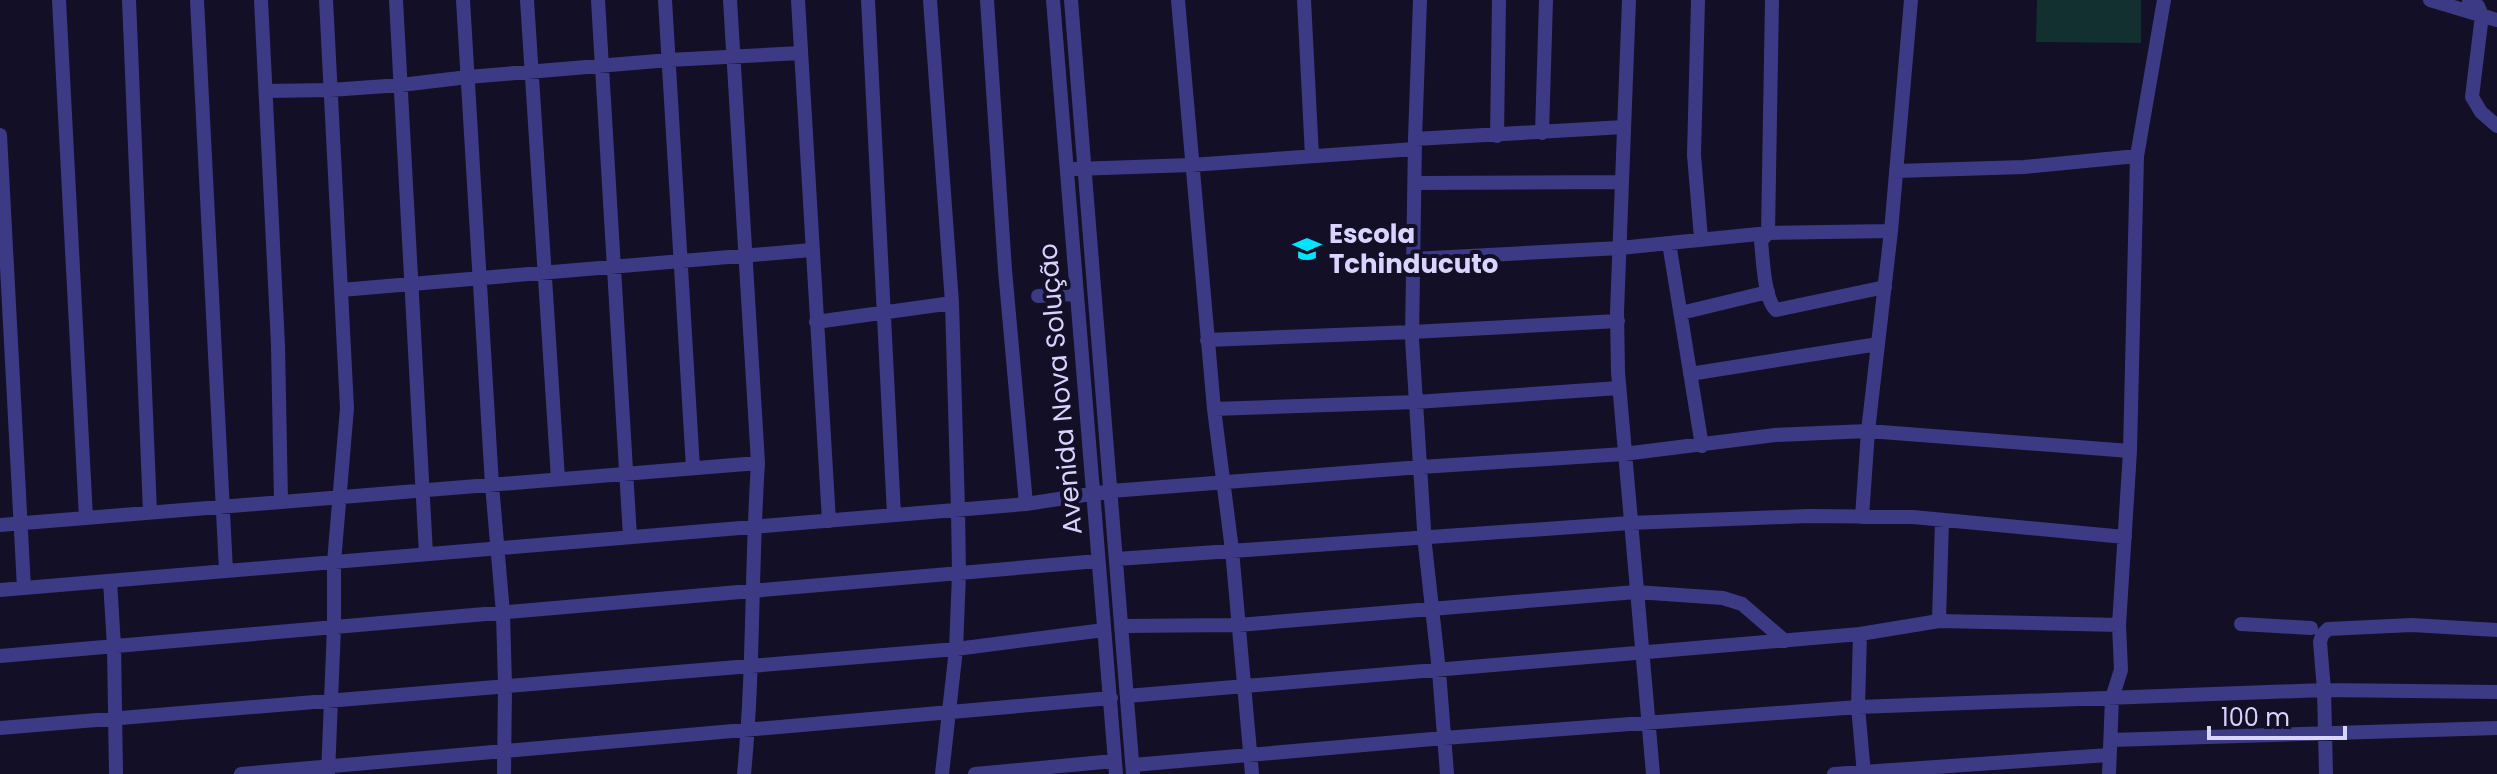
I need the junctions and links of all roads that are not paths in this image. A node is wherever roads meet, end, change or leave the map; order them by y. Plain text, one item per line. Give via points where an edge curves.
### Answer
1 (59, 0) edge
2 (129, 0) edge
3 (197, 0) edge
4 (261, 0) edge
5 (326, 0) edge
6 (396, 0) edge
7 (463, 0) edge
8 (527, 0) edge
9 (598, 0) edge
10 (665, 0) edge
11 (730, 0) edge
12 (798, 0) edge
13 (868, 0) edge
14 (930, 0) edge
15 (987, 0) edge
16 (1053, 0) edge
17 (1071, 0) edge
18 (1178, 0) edge
19 (1304, 0) edge
20 (1420, 0) edge
21 (1499, 0) edge
22 (1546, 0) edge
23 (1629, 0) edge
24 (1698, 0) edge
25 (1772, 0) edge
26 (1911, 0) edge
27 (2164, 0) edge
28 (2430, 0) edge
29 (2469, 0) edge
30 (2492, 11) edge
31 (801, 53) junction
32 (734, 57) junction
33 (669, 60) junction
34 (602, 67) junction
35 (532, 72) junction
36 (468, 77) junction
37 (401, 85) junction
38 (330, 90) junction
39 (266, 91) junction
40 (2497, 126) edge
41 (1624, 127) junction
42 (1542, 133) junction
43 (0, 135) edge
44 (1497, 136) junction
45 (1415, 144) junction
46 (1312, 156) junction
47 (2137, 156) junction
48 (1191, 165) junction
49 (1084, 168) junction
50 (1066, 170) junction
51 (1896, 171) junction
52 (1622, 182) junction
53 (1415, 183) junction
54 (1891, 231) junction
55 (1768, 233) junction
56 (1701, 238) junction
57 (1669, 243) junction
58 (1620, 248) junction
59 (811, 250) junction
60 (747, 257) junction
61 (1413, 259) junction
62 (680, 262) junction
63 (614, 268) junction
64 (545, 274) junction
65 (480, 277) junction
66 (411, 284) junction
67 (1885, 287) junction
68 (341, 290) junction
69 (1768, 292) junction
70 (1077, 294) junction
71 (1038, 296) dead end
72 (952, 303) junction
73 (883, 311) junction
74 (1681, 313) junction
75 (1618, 321) junction
76 (816, 322) junction
77 (1412, 332) junction
78 (1207, 340) junction
79 (1878, 344) junction
80 (1690, 374) junction
81 (1619, 388) junction
82 (1416, 402) junction
83 (1214, 409) junction
84 (1868, 431) junction
85 (1702, 446) junction
86 (2130, 451) junction
87 (1624, 454) junction
88 (758, 463) junction
89 (1421, 467) junction
90 (693, 468) junction
91 (626, 474) junction
92 (558, 479) junction
93 (1224, 484) junction
94 (492, 485) junction
95 (423, 490) junction
96 (1111, 491) junction
97 (1093, 494) junction
98 (339, 497) junction
99 (281, 502) junction
100 (1026, 504) junction
101 (222, 507) junction
102 (958, 510) junction
103 (150, 512) junction
104 (894, 515) junction
105 (1862, 517) junction
106 (86, 518) junction
107 (1942, 520) junction
108 (829, 521) junction
109 (21, 523) junction
110 (1630, 523) junction
111 (0, 525) edge
112 (753, 527) junction
113 (1424, 536) junction
114 (630, 537) junction
115 (2125, 537) junction
116 (498, 548) junction
117 (1232, 550) junction
118 (426, 554) junction
119 (1117, 559) junction
120 (1098, 561) junction
121 (334, 562) junction
122 (226, 571) junction
123 (959, 574) junction
124 (110, 581) junction
125 (24, 588) junction
126 (0, 590) edge
127 (751, 591) junction
128 (1636, 592) junction
129 (1432, 609) junction
130 (503, 613) junction
131 (1939, 621) junction
132 (2241, 624) dead end
133 (1238, 625) junction
134 (2119, 625) junction
135 (1121, 626) junction
136 (334, 627) junction
137 (2311, 628) dead end
138 (1104, 630) junction
139 (2497, 630) edge
140 (1860, 634) junction
141 (1785, 641) junction
142 (114, 646) junction
143 (956, 649) junction
144 (1642, 653) junction
145 (0, 656) edge
146 (749, 666) junction
147 (1439, 671) junction
148 (505, 686) junction
149 (1246, 687) junction
150 (2324, 690) junction
151 (2497, 692) edge
152 (1127, 696) junction
153 (1111, 698) junction
154 (2112, 698) junction
155 (331, 701) junction
156 (1858, 707) junction
157 (948, 713) junction
158 (115, 719) junction
159 (1648, 723) junction
160 (0, 728) edge
161 (2497, 728) edge
162 (748, 730) junction
163 (2325, 733) junction
164 (1444, 738) junction
165 (2110, 747) junction
166 (504, 751) junction
167 (1250, 755) junction
168 (1115, 768) edge
169 (328, 770) edge
170 (1133, 770) edge
171 (1864, 772) edge
172 (116, 774) edge
173 (241, 774) edge
174 (504, 774) edge
175 (744, 774) edge
176 (942, 774) edge
177 (975, 774) edge
178 (1252, 774) edge
179 (1447, 774) edge
180 (1653, 774) edge
181 (1834, 774) edge
182 (2109, 774) edge
183 (2326, 774) edge

1 - 106 street
2 - 103 street
3 - 101 street
4 - 39 street
5 - 38 street
6 - 37 street
7 - 36 street
8 - 35 street
9 - 34 street
10 - 33 street
11 - 32 street
12 - 31 street
13 - 73 street
14 - 72 street
15 - 100 street
16 - 50 street, Avenida Nova Solução
17 - 49 street, Avenida Nova Solução
18 - 48 street
19 - 46 street
20 - 45 street
21 - 44 street
22 - 42 street
23 - 41 street
24 - 56 street via 1694,155
25 - 55 street
26 - 51 street
27 - 47 street
28 - 30 street
29 - 30 street
30 - 40 street via 2472,97
31 - 32 street
31 - 59 street
32 - 33 street
32 - 60 street
33 - 34 street
33 - 62 street
34 - 35 street
34 - 63 street
35 - 36 street
35 - 64 street
36 - 37 street
36 - 65 street
37 - 38 street
37 - 66 street
38 - 39 street
38 - 68 street
39 - 99 street
41 - 42 street
41 - 52 street
42 - 44 street
43 - 109 street
44 - 45 street
45 - 46 street
45 - 53 street
46 - 48 street
47 - 51 street
47 - 86 street
48 - 49 street
48 - 78 street
49 - 50 street
49 - 96 street, Avenida Nova Solução
50 - 70 street, Avenida Nova Solução
51 - 54 street
52 - 53 street
52 - 58 street
53 - 61 street
54 - 55 street
54 - 67 street
55 - 56 street
55 - 69 street via 1761,241
56 - 57 street
57 - 58 street
57 - 74 street
58 - 61 street
58 - 75 street
59 - 60 street
59 - 76 street
60 - 62 street
60 - 88 street
61 - 77 street
62 - 63 street
62 - 90 street
63 - 64 street
63 - 91 street
64 - 65 street
64 - 92 street
65 - 66 street
65 - 94 street
66 - 68 street
66 - 95 street
67 - 69 street via 1776,310
67 - 79 street
68 - 98 street via 347,408
69 - 74 street
70 - 71 street
70 - 97 street, Avenida Nova Solução
72 - 73 street
72 - 102 street
73 - 76 street
73 - 104 street
74 - 80 street
75 - 77 street
75 - 81 street
76 - 108 street
77 - 78 street
77 - 82 street
78 - 83 street
79 - 80 street
79 - 84 street
80 - 85 street
81 - 82 street
81 - 87 street
82 - 83 street
82 - 89 street
83 - 93 street
84 - 85 street via 1775,435
84 - 86 street
84 - 105 street
85 - 87 street
86 - 115 street
87 - 89 street
87 - 110 street
88 - 90 street
88 - 112 street
89 - 93 street
89 - 113 street
90 - 91 street
91 - 92 street
91 - 114 street
92 - 94 street
93 - 96 street
93 - 117 street
94 - 95 street
94 - 116 street
95 - 98 street
95 - 118 street
96 - 97 street
96 - 119 street, Avenida Nova Solução
97 - 100 street
97 - 120 street, Avenida Nova Solução
98 - 99 street
98 - 121 street
99 - 101 street
100 - 102 street
101 - 103 street
101 - 122 street
102 - 104 street
102 - 123 street
103 - 106 street
104 - 108 street
105 - 107 street
105 - 110 street
106 - 109 street
107 - 115 street
107 - 131 street
108 - 112 street
109 - 111 street
109 - 125 street
110 - 113 street
110 - 128 street
112 - 114 street
112 - 127 street
113 - 117 street
113 - 129 street
114 - 116 street
115 - 134 street
116 - 118 street
116 - 130 street
117 - 119 street
117 - 133 street
118 - 121 street
119 - 135 street, Avenida Nova Solução
120 - 123 street
120 - 138 street, Avenida Nova Solução
121 - 122 street
121 - 136 street
122 - 124 street
123 - 127 street
123 - 143 street
124 - 125 street
124 - 142 street
125 - 126 street
127 - 130 street
127 - 146 street
128 - 129 street
128 - 141 street via 1742,604
128 - 144 street
129 - 133 street
129 - 147 street
130 - 136 street
130 - 148 street
131 - 134 street
131 - 140 street
132 - 137 street
133 - 135 street
133 - 149 street
134 - 154 street via 2121,670
135 - 152 street, Avenida Nova Solução
136 - 142 street
136 - 155 street
138 - 143 street
138 - 153 street, Avenida Nova Solução
139 - 150 street via 2412,625 2328,629 2320,642
140 - 141 street
140 - 156 street
141 - 144 street
142 - 145 street
142 - 158 street
143 - 146 street
143 - 157 street
144 - 147 street
144 - 159 street
146 - 148 street
146 - 162 street
147 - 149 street
147 - 164 street
148 - 155 street
148 - 166 street
149 - 152 street
149 - 167 street
150 - 151 street
150 - 154 street
150 - 163 street
152 - 170 street, Avenida Nova Solução
153 - 157 street
153 - 168 street, Avenida Nova Solução
154 - 156 street
154 - 165 street
155 - 158 street
155 - 169 street
156 - 159 street
156 - 171 street
157 - 162 street
157 - 176 street
158 - 160 street
158 - 172 street
159 - 164 street
159 - 180 street
161 - 163 street
162 - 166 street
162 - 175 street
163 - 165 street
163 - 183 street
164 - 167 street
164 - 179 street
165 - 171 street
165 - 182 street
166 - 169 street
166 - 174 street
167 - 170 street
167 - 178 street
168 - 177 street
169 - 173 street
171 - 181 street

